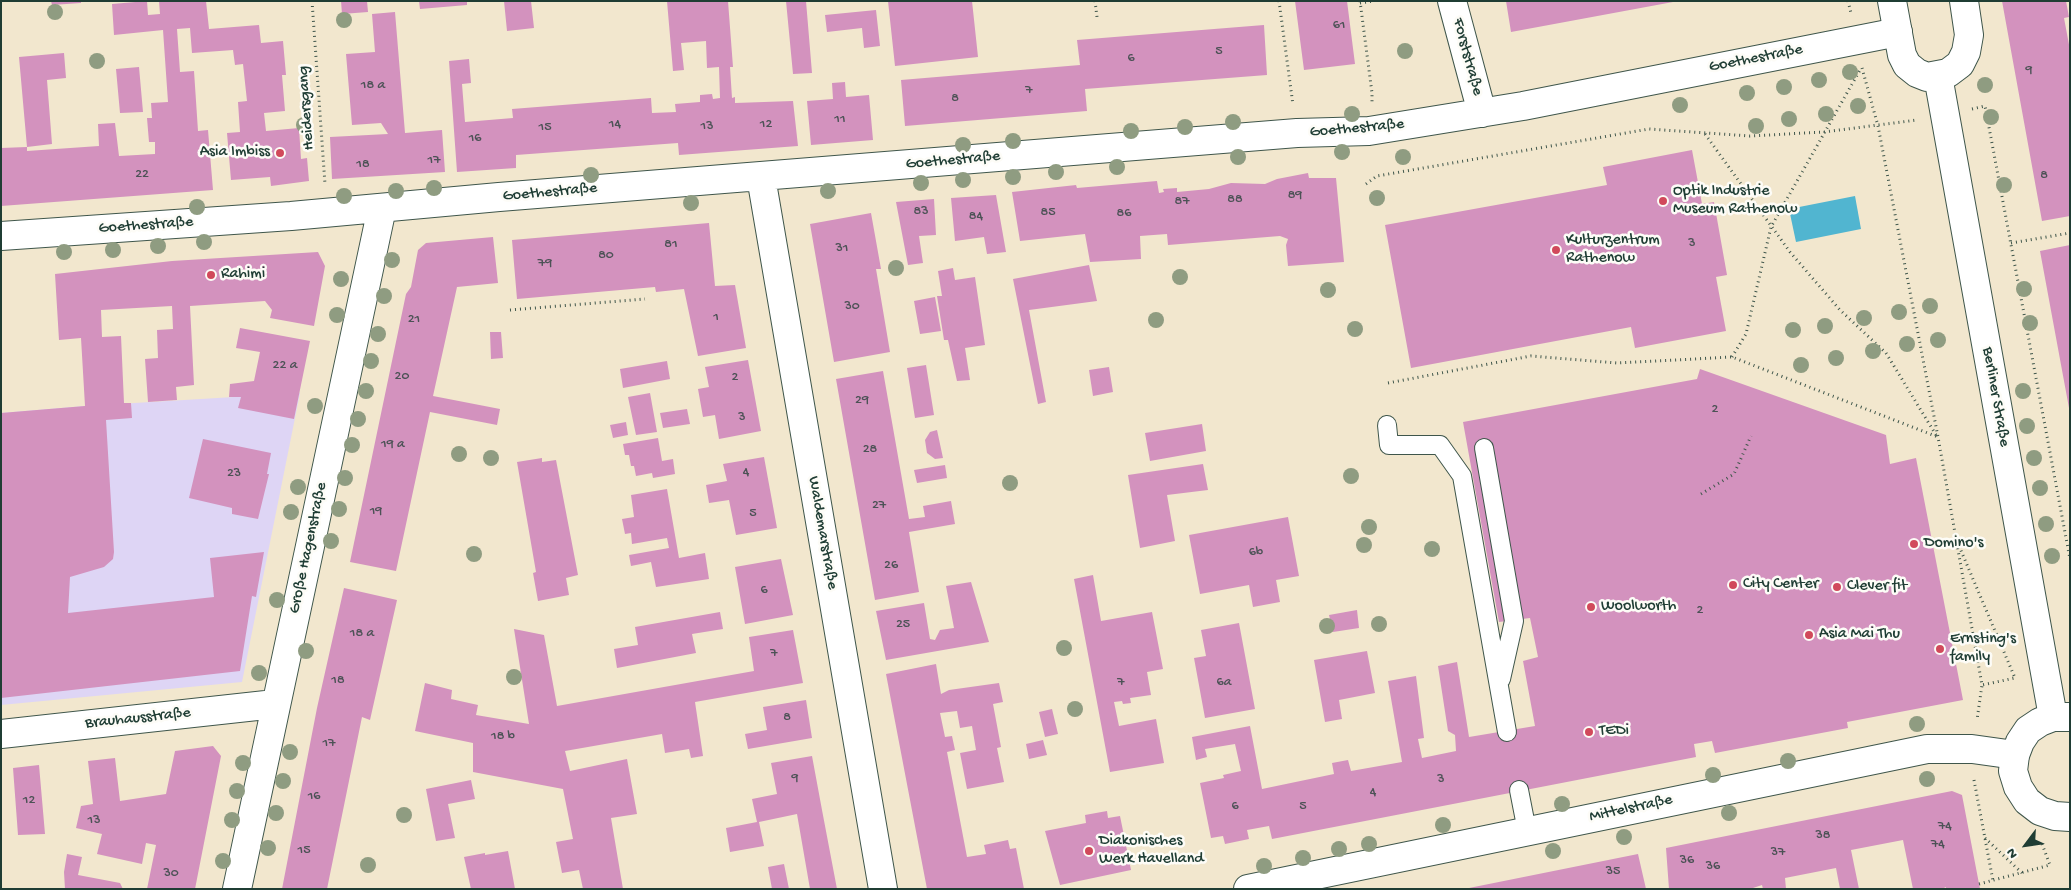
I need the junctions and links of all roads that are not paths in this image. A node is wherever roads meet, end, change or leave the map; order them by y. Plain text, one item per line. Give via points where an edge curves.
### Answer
1 (1452, 1) edge
2 (1892, 1) edge
3 (1964, 1) edge
4 (1898, 32) junction
5 (1938, 76) junction
6 (1482, 113) junction
7 (761, 177) junction
8 (382, 208) junction
9 (1, 236) edge
10 (1386, 425) dead end
11 (1484, 448) dead end
12 (1500, 686) junction
13 (276, 704) junction
14 (2061, 717) edge
15 (1507, 732) dead end
16 (1, 734) edge
17 (2014, 755) junction
18 (1519, 790) dead end
19 (2070, 816) edge
20 (1526, 831) junction
21 (236, 889) edge
22 (884, 889) edge
23 (1248, 889) edge

1 - 6 street, Forststraße
2 - 4 street
3 - 5 street via 1969,36 1966,52 1960,64
4 - 5 street via 1907,65 1927,77
4 - 6 street, Goethestraße
5 - 14 street, Berliner Straße
6 - 7 street, Goethestraße via 1369,131 1297,133
7 - 8 street, Goethestraße
7 - 22 street, Waldemarstraße
8 - 9 street, Goethestraße
8 - 13 street, Große Hagenstraße
10 - 12 lane via 1389,445 1440,445 1462,476
11 - 12 lane via 1514,621
12 - 15 lane
13 - 16 street, Brauhausstraße
13 - 21 street, Große Hagenstraße
14 - 17 street via 2040,722 2028,730
17 - 19 street via 2013,771 2027,801 2040,811
17 - 20 street, Mittelstraße via 1972,749 1927,749
18 - 20 lane
20 - 23 street, Mittelstraße

